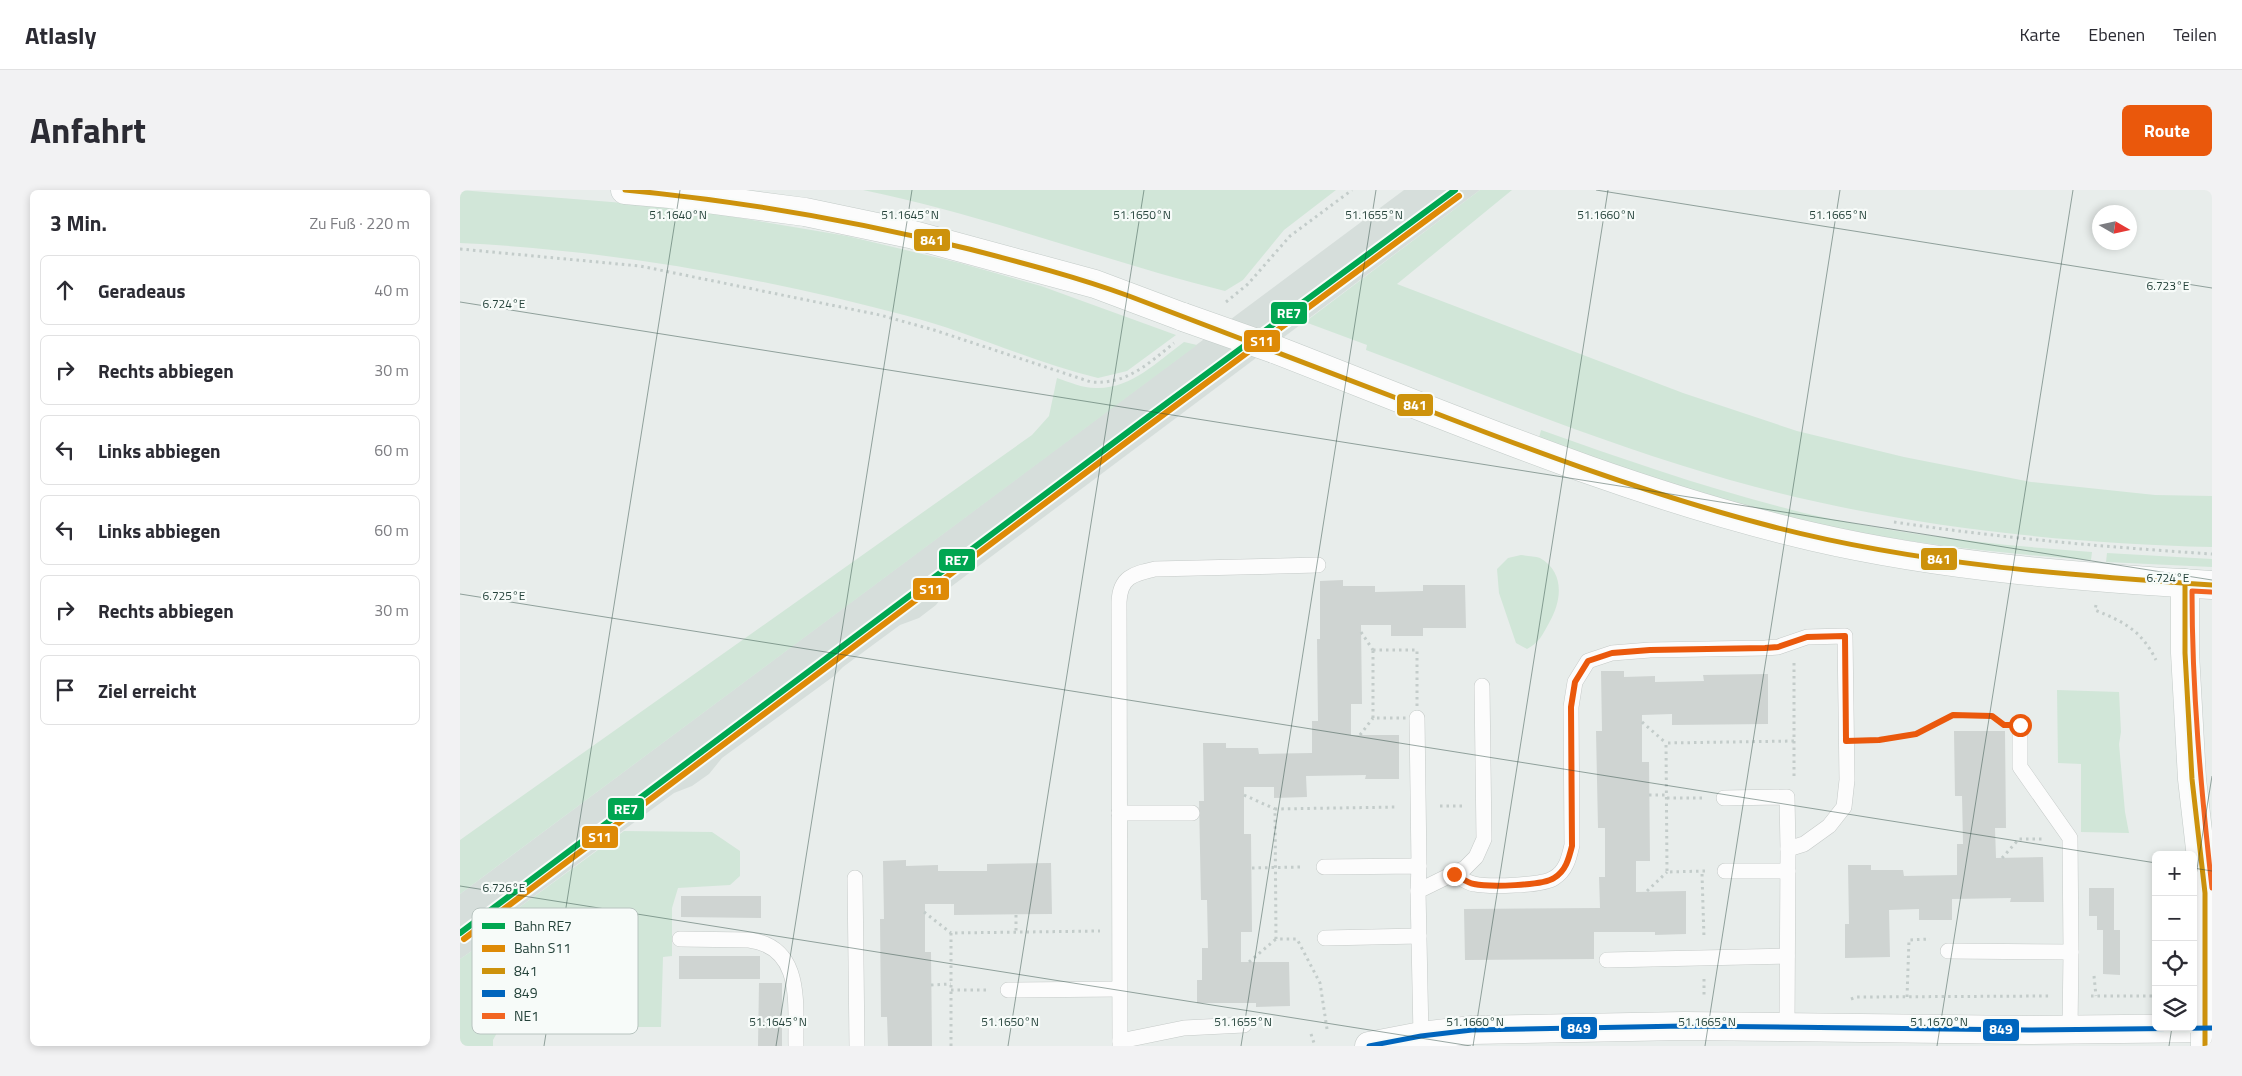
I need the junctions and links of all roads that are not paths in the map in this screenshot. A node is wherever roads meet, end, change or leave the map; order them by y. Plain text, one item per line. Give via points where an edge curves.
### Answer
1 (625, 190) edge
2 (1318, 566) dead end
3 (2185, 583) junction
4 (2212, 585) edge
5 (1482, 686) dead end
6 (1417, 718) road end
7 (2020, 725) road end
8 (1724, 798) road end
9 (1119, 813) junction
10 (1192, 813) dead end
11 (2212, 833) edge
12 (1788, 849) junction
13 (1418, 866) junction
14 (1324, 867) road end
15 (1725, 871) road end
16 (1788, 871) junction
17 (1454, 874) junction
18 (855, 878) dead end
19 (1418, 891) junction
20 (2205, 893) junction
21 (1419, 936) junction
22 (1325, 938) dead end
23 (680, 939) dead end
24 (1948, 951) dead end
25 (2071, 952) junction
26 (1787, 956) junction
27 (1607, 960) dead end
28 (1119, 989) junction
29 (1008, 990) road end
30 (1244, 1025) dead end
31 (1787, 1027) junction
32 (2212, 1028) edge
33 (2070, 1030) junction
34 (1926, 1037) edge
35 (1413, 1040) edge
36 (1120, 1044) edge
37 (796, 1046) edge
38 (857, 1046) edge
39 (1369, 1046) edge
40 (2205, 1046) edge

1 - 3 main road, bridge via 805,212 910,234 1095,284 1182,327 1274,350 1598,474 1717,512 1815,537 1986,566
2 - 9 lane via 1155,568 1130,576 1122,585 1119,602
3 - 4 main road
3 - 20 main road via 2192,779
5 - 17 lane via 1484,838 1476,857
6 - 13 lane
7 - 25 lane via 2020,767 2070,838
8 - 12 lane via 1788,797
9 - 10 lane
9 - 28 lane
11 - 20 main road
12 - 16 lane
12 - 17 lane via 1804,844 1829,826 1844,807 1847,780 1845,636 1807,637 1778,647 1612,653 1588,661 1575,682 1571,707 1572,846 1569,860 1555,878 1532,885 1473,884
13 - 14 lane
13 - 19 lane
15 - 16 lane
16 - 26 lane
17 - 19 lane
18 - 38 lane
19 - 21 lane
20 - 40 main road, bridge
21 - 22 lane
21 - 35 lane
23 - 37 lane via 759,942 781,957 795,985
24 - 25 lane
25 - 33 lane
26 - 27 lane
26 - 31 lane
28 - 29 lane
28 - 36 lane
30 - 36 lane via 1184,1028
31 - 34 main road
31 - 35 main road via 1472,1030
32 - 33 main road
33 - 34 main road
35 - 39 main road

